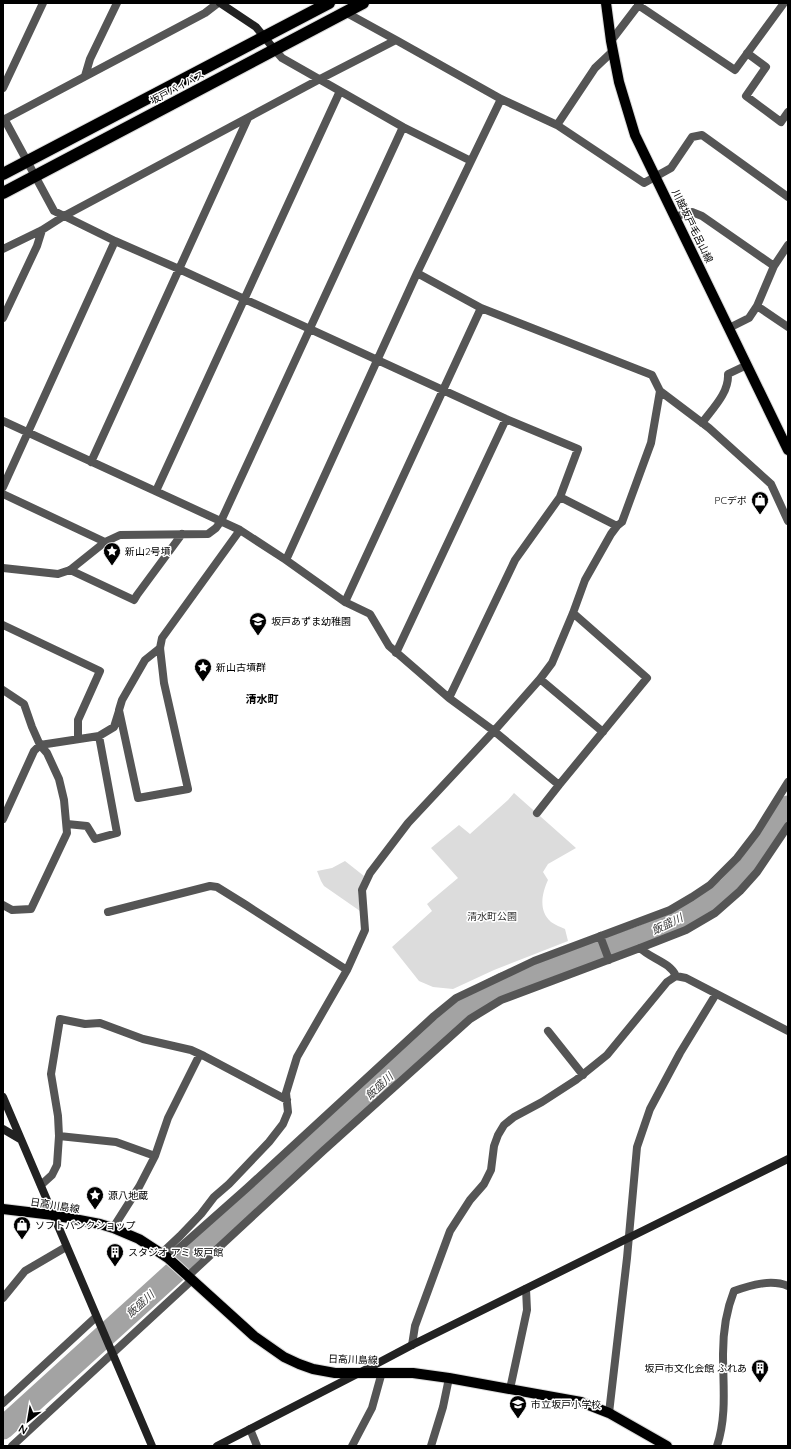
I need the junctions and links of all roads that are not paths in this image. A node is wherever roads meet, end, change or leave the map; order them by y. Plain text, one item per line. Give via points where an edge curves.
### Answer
1 (43, 3) edge
2 (117, 3) edge
3 (219, 3) edge
4 (363, 3) edge
5 (606, 3) edge
6 (784, 3) edge
7 (322, 4) edge
8 (639, 4) edge
9 (345, 12) junction
10 (264, 36) junction
11 (396, 40) junction
12 (612, 46) junction
13 (274, 49) junction
14 (747, 54) junction
15 (85, 76) junction
16 (320, 79) junction
17 (3, 88) edge
18 (340, 91) junction
19 (501, 99) junction
20 (788, 112) edge
21 (248, 118) junction
22 (3, 121) edge
23 (557, 125) junction
24 (403, 127) junction
25 (27, 161) junction
26 (471, 161) junction
27 (3, 174) edge
28 (35, 176) junction
29 (655, 178) junction
30 (3, 193) edge
31 (788, 197) edge
32 (64, 216) junction
33 (674, 217) junction
34 (42, 230) junction
35 (115, 241) junction
36 (788, 245) edge
37 (3, 249) edge
38 (774, 266) junction
39 (179, 269) junction
40 (418, 273) junction
41 (245, 299) junction
42 (757, 306) junction
43 (480, 308) junction
44 (3, 318) edge
45 (788, 327) edge
46 (310, 328) junction
47 (729, 328) junction
48 (378, 360) junction
49 (747, 365) junction
50 (443, 389) junction
51 (660, 391) junction
52 (506, 418) junction
53 (3, 421) edge
54 (702, 423) junction
55 (28, 432) junction
56 (788, 450) edge
57 (91, 462) junction
58 (3, 488) edge
59 (156, 491) junction
60 (3, 494) edge
61 (560, 497) junction
62 (221, 521) junction
63 (788, 521) edge
64 (617, 526) junction
65 (240, 530) junction
66 (182, 534) junction
67 (105, 542) junction
68 (286, 560) junction
69 (3, 568) edge
70 (70, 570) junction
71 (345, 602) junction
72 (573, 614) junction
73 (3, 625) edge
74 (160, 648) junction
75 (396, 653) junction
76 (540, 679) junction
77 (3, 690) edge
78 (449, 698) junction
79 (119, 710) junction
80 (494, 731) junction
81 (603, 732) junction
82 (99, 736) junction
83 (78, 738) junction
84 (40, 745) junction
85 (788, 782) edge
86 (559, 785) junction
87 (537, 813) dead end
88 (3, 819) edge
89 (67, 824) junction
90 (788, 826) edge
91 (3, 905) edge
92 (108, 912) dead end
93 (601, 938) junction
94 (640, 948) junction
95 (608, 958) junction
96 (347, 970) junction
97 (676, 976) junction
98 (716, 994) junction
99 (548, 1031) dead end
100 (788, 1031) edge
101 (200, 1054) junction
102 (583, 1074) junction
103 (3, 1097) edge
104 (286, 1100) junction
105 (3, 1129) edge
106 (59, 1136) junction
107 (20, 1139) junction
108 (155, 1156) junction
109 (788, 1159) edge
110 (40, 1185) junction
111 (3, 1210) edge
112 (53, 1216) junction
113 (113, 1228) junction
114 (628, 1238) junction
115 (66, 1247) junction
116 (167, 1258) junction
117 (189, 1277) junction
118 (788, 1286) edge
119 (526, 1289) junction
120 (3, 1298) edge
121 (98, 1321) junction
122 (412, 1345) junction
123 (111, 1350) junction
124 (361, 1372) junction
125 (382, 1372) junction
126 (448, 1378) junction
127 (510, 1389) junction
128 (3, 1404) edge
129 (609, 1413) junction
130 (250, 1429) junction
131 (12, 1446) edge
132 (152, 1446) edge
133 (216, 1446) edge
134 (257, 1446) edge
135 (352, 1446) edge
136 (431, 1446) edge
137 (667, 1446) edge
138 (717, 1446) edge

1 - 17 street
2 - 15 street via 90,59
3 - 10 street via 248,21
3 - 15 street via 205,13
4 - 9 highway, 坂戸バイパス
5 - 12 main road, 川越坂戸毛呂山線
6 - 14 street
7 - 10 highway, 坂戸バイパス
8 - 12 street
8 - 14 street via 735,70
9 - 11 street
9 - 13 highway, 坂戸バイパス
10 - 13 street
10 - 25 highway, 坂戸バイパス
11 - 16 street
11 - 19 street
12 - 23 street
12 - 29 main road, 川越坂戸毛呂山線 via 619,82 635,135
13 - 16 street via 282,58
13 - 28 highway, 坂戸バイパス
14 - 20 street via 766,67 746,96 781,122
15 - 22 street
16 - 18 street
16 - 21 street
18 - 24 street
18 - 41 street
19 - 23 street
19 - 26 street
21 - 32 street
21 - 39 street
22 - 25 street
23 - 29 street via 644,183
24 - 26 street
24 - 46 street
25 - 27 highway, 坂戸バイパス
25 - 28 street
26 - 40 street
28 - 30 highway, 坂戸バイパス
28 - 32 street via 54,210
29 - 31 street via 671,168 692,137 702,135
29 - 33 main road, 川越坂戸毛呂山線
32 - 34 street
32 - 35 street
33 - 38 street via 692,212 702,216
33 - 47 main road, 川越坂戸毛呂山線
34 - 37 street
34 - 44 street
35 - 39 street
35 - 55 street
36 - 38 street
38 - 42 street
39 - 41 street
39 - 57 street
40 - 43 street
40 - 48 street
41 - 46 street
41 - 59 street
42 - 45 street
42 - 47 street via 749,318
43 - 50 street
43 - 51 street via 652,375
46 - 48 street
46 - 62 street
47 - 49 main road, 川越坂戸毛呂山線
48 - 50 street
48 - 68 street
49 - 54 street via 728,374 726,390
49 - 56 main road, 川越坂戸毛呂山線
50 - 52 street
50 - 71 street
51 - 54 street
51 - 64 street via 651,443 622,522
52 - 61 street via 578,450
52 - 75 street
53 - 55 street
54 - 63 street via 771,484
55 - 57 street
55 - 58 street
57 - 59 street
59 - 62 street
60 - 67 street
61 - 64 street
61 - 78 street via 515,560
62 - 65 street
62 - 66 street via 208,534
64 - 72 street via 585,580
65 - 68 street
65 - 74 street via 162,638
66 - 67 street via 120,535
66 - 70 street via 134,600
67 - 70 street
68 - 71 street
69 - 70 street via 58,574
71 - 75 street via 370,614
72 - 76 street via 552,663
72 - 81 street via 647,678
73 - 83 street via 100,671 78,720
74 - 79 street via 145,660
74 - 79 street via 164,683 188,789 138,798
75 - 78 street
76 - 80 street
76 - 81 street
77 - 84 street via 24,704
78 - 80 street
79 - 82 street via 114,727
80 - 86 street
80 - 96 street via 408,823 370,874 362,890 365,930
81 - 86 street
82 - 83 street
82 - 89 street via 117,834 95,839 87,826
83 - 84 street
84 - 88 street via 34,751
84 - 89 street via 47,753 59,779
85 - 93 street via 757,832 737,858 710,885 670,910
86 - 87 street
89 - 91 street via 67,833 32,909 12,910
90 - 94 street via 757,872 740,892 715,913 686,930
92 - 96 street via 210,886 216,887
93 - 95 street
93 - 116 street via 534,961 456,998
94 - 95 street
94 - 97 street via 673,969
95 - 117 street via 501,1000 470,1019 317,1156
96 - 104 street via 297,1057
97 - 98 street via 686,978
97 - 102 street via 667,982 607,1055
98 - 100 street
98 - 114 street via 650,1109 637,1147
99 - 102 street
101 - 104 street
101 - 106 street via 143,1039 100,1023 85,1024 60,1019 52,1074
101 - 108 street via 168,1118
102 - 122 street via 542,1102 514,1117 501,1130 494,1146 491,1170 484,1184 450,1231 415,1326
103 - 107 street
104 - 116 street via 288,1112 283,1124 180,1236
105 - 107 street
106 - 108 street via 116,1142
106 - 110 street via 57,1165 52,1175
107 - 110 street
108 - 113 street
109 - 114 street
110 - 112 street
111 - 112 main road, 日高川島線
112 - 113 main road, 日高川島線
112 - 115 street
113 - 116 main road, 日高川島線 via 139,1239
114 - 119 street
114 - 129 street
115 - 120 street via 25,1271
115 - 121 street
116 - 117 main road, 日高川島線
117 - 123 street
117 - 124 main road, 日高川島線 via 254,1336 284,1357 319,1370
118 - 138 street via 780,1283 758,1284 734,1290 726,1319 723,1352 724,1416
119 - 122 street
119 - 127 street via 527,1310
121 - 123 street
121 - 128 street
122 - 124 street
123 - 131 street
123 - 132 street
124 - 125 main road, 日高川島線
124 - 130 street
125 - 126 main road, 日高川島線
125 - 135 street via 372,1408
126 - 127 main road, 日高川島線
126 - 136 street via 443,1407
127 - 129 main road, 日高川島線 via 581,1402
129 - 137 main road, 日高川島線
130 - 133 street
130 - 134 street

